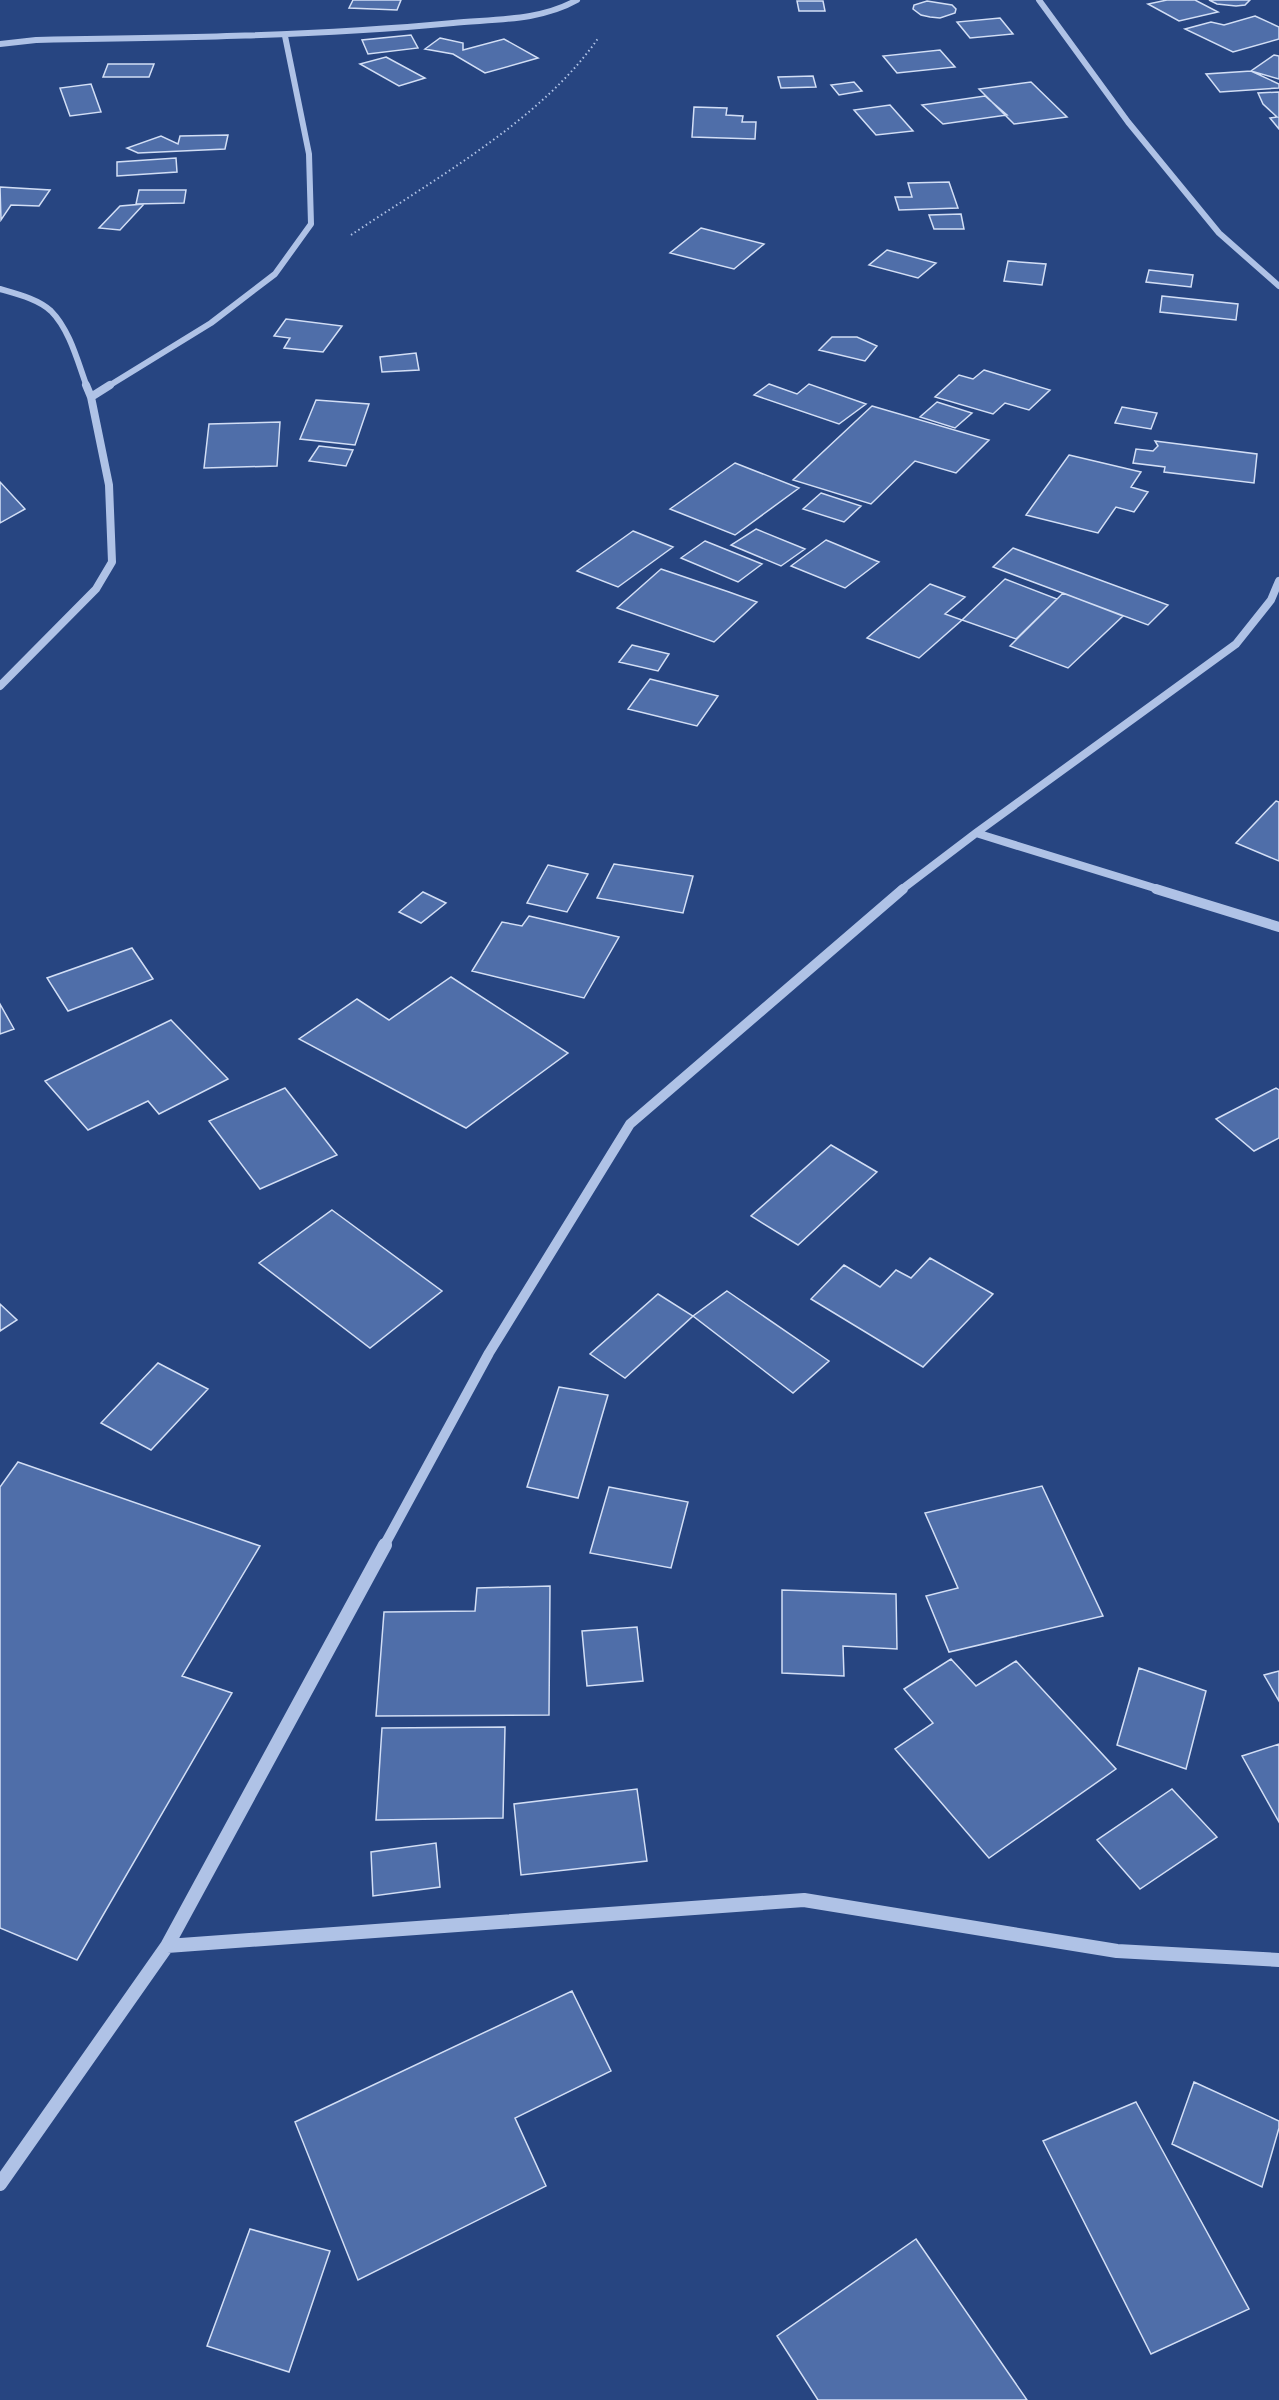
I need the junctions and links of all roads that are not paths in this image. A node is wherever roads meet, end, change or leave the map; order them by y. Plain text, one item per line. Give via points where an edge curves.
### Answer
1 (577, 0) edge
2 (1039, 0) edge
3 (285, 36) junction
4 (0, 44) edge
5 (1279, 286) edge
6 (0, 288) edge
7 (91, 397) junction
8 (1279, 581) edge
9 (0, 686) edge
10 (976, 832) junction
11 (1279, 927) edge
12 (167, 1946) junction
13 (1279, 1960) edge
14 (0, 2184) edge

1 - 3 street via 555,11 520,16
2 - 5 street via 1128,122 1219,233
3 - 4 street
3 - 7 street via 309,154 312,224 275,274 210,323
6 - 7 street via 31,299 51,312 65,331
7 - 9 street via 109,485 112,562 96,589
8 - 10 street via 1271,600 1236,644
10 - 11 street
10 - 12 street via 895,895 630,1124 489,1353
12 - 13 street via 804,1900 1117,1951
12 - 14 street

